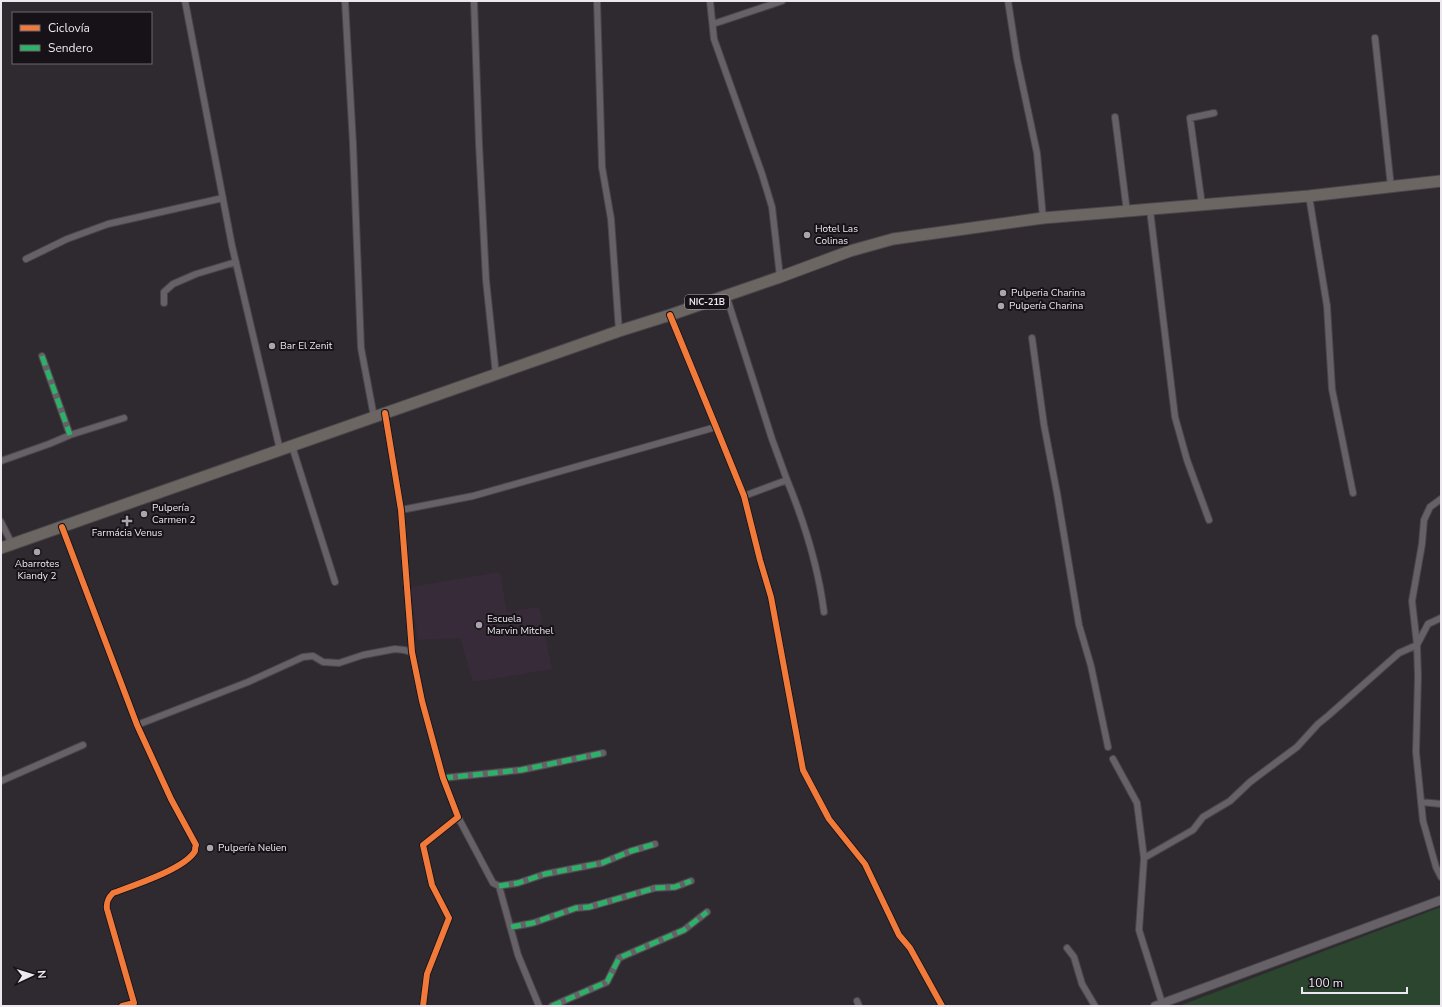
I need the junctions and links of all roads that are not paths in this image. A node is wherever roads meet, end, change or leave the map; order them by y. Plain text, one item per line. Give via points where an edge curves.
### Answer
1 (185, 1) edge
2 (345, 1) edge
3 (474, 1) edge
4 (597, 1) edge
5 (710, 1) edge
6 (782, 1) edge
7 (1008, 1) edge
8 (713, 24) junction
9 (1375, 38) dead end
10 (1214, 113) dead end
11 (1115, 117) dead end
12 (1441, 181) edge
13 (1391, 188) junction
14 (1309, 196) junction
15 (223, 198) junction
16 (1202, 205) junction
17 (1150, 210) junction
18 (1127, 212) junction
19 (1043, 218) junction
20 (26, 259) dead end
21 (236, 262) junction
22 (780, 277) junction
23 (726, 295) junction
24 (164, 303) dead end
25 (670, 315) junction
26 (619, 331) junction
27 (1032, 338) dead end
28 (42, 356) dead end
29 (496, 375) junction
30 (385, 413) junction
31 (374, 416) junction
32 (124, 418) dead end
33 (716, 427) junction
34 (70, 435) junction
35 (292, 446) junction
36 (280, 450) junction
37 (1, 461) edge
38 (787, 480) junction
39 (1353, 493) dead end
40 (744, 496) junction
41 (1441, 499) edge
42 (401, 510) junction
43 (1209, 520) dead end
44 (1, 522) edge
45 (62, 527) junction
46 (12, 544) junction
47 (1, 548) edge
48 (335, 582) dead end
49 (824, 612) dead end
50 (1441, 618) edge
51 (1417, 646) junction
52 (412, 652) junction
53 (137, 725) junction
54 (83, 745) dead end
55 (1108, 747) dead end
56 (603, 753) dead end
57 (1113, 759) dead end
58 (443, 778) junction
59 (1, 782) edge
60 (1421, 802) junction
61 (1441, 804) edge
62 (458, 817) junction
63 (655, 844) dead end
64 (1144, 858) junction
65 (1441, 877) edge
66 (691, 881) dead end
67 (499, 886) junction
68 (1441, 900) edge
69 (707, 912) dead end
70 (511, 927) junction
71 (1067, 948) dead end
72 (134, 1004) edge
73 (1158, 1005) edge
74 (122, 1006) edge
75 (423, 1006) edge
76 (539, 1006) edge
77 (552, 1006) edge
78 (942, 1006) edge
79 (1096, 1006) edge

1 - 15 street
2 - 31 street via 361,348
3 - 29 street via 486,280
4 - 26 street via 602,168 611,219
5 - 8 street
6 - 8 street
7 - 19 street via 1017,59 1037,153
8 - 22 street via 714,39 772,207
9 - 13 street
10 - 16 street via 1190,118
11 - 18 street
12 - 13 highway, NIC-21B
13 - 14 highway, NIC-21B
14 - 16 highway, NIC-21B
14 - 39 street via 1327,306 1332,388
15 - 20 street via 108,224 67,239
15 - 21 street
16 - 17 highway, NIC-21B
17 - 18 highway, NIC-21B
17 - 43 street via 1175,417 1187,460
18 - 19 highway, NIC-21B
19 - 22 highway, NIC-21B via 893,239 850,251
21 - 24 street via 173,284 164,292
21 - 36 street
22 - 23 highway, NIC-21B
23 - 25 highway, NIC-21B
23 - 38 street
25 - 26 highway, NIC-21B
25 - 33 street
26 - 29 highway, NIC-21B
27 - 55 street via 1044,425 1079,625
28 - 34 street
29 - 30 highway, NIC-21B
30 - 31 highway, NIC-21B
30 - 42 street
31 - 35 highway, NIC-21B
32 - 34 street
33 - 40 street
33 - 42 street via 473,496
34 - 37 street
35 - 36 highway, NIC-21B
35 - 48 street
36 - 45 highway, NIC-21B
38 - 40 street
38 - 49 street via 804,522 820,583
40 - 78 street via 771,597 802,770 829,819 865,864 899,935 910,948
41 - 51 street via 1430,507 1424,520 1412,600
42 - 52 street
44 - 46 street
45 - 46 highway, NIC-21B
45 - 53 street
46 - 47 highway, NIC-21B
50 - 51 street via 1428,624
51 - 60 street via 1416,752
51 - 64 street via 1399,652 1318,724 1297,747 1250,782 1230,801 1203,817 1193,830
52 - 53 street via 395,649 362,655 338,663 322,662 313,656 303,657 248,682
52 - 58 street
53 - 72 street via 196,845 194,852 186,860 166,872 113,893 106,903
54 - 59 street
56 - 58 street via 521,770
57 - 64 street via 1137,803
58 - 62 street
60 - 61 street
60 - 65 street via 1423,821
62 - 67 street via 493,883
62 - 75 street via 423,845 432,885 449,918 427,974
63 - 67 street via 602,863
64 - 73 street via 1139,930
66 - 70 street via 675,887 655,888 589,907 576,908 533,923
67 - 70 street
68 - 73 street
69 - 77 street via 684,930 619,958 606,982
70 - 76 street via 518,955
71 - 79 street via 1074,957 1082,984
72 - 74 street

